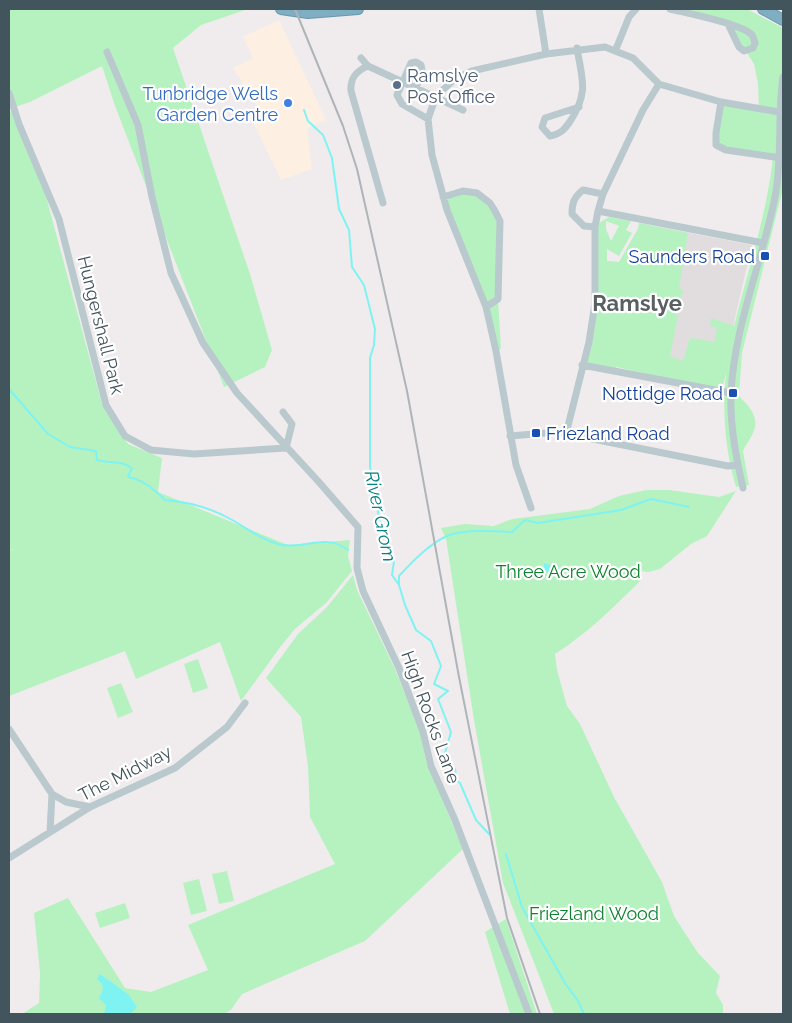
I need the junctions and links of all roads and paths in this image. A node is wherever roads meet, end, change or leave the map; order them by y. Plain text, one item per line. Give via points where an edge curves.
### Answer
1 (281, 9) edge
2 (358, 9) edge
3 (539, 9) edge
4 (636, 9) edge
5 (670, 9) edge
6 (763, 9) edge
7 (783, 20) edge
8 (728, 24) dead end
9 (577, 48) junction
10 (616, 50) junction
11 (108, 52) dead end
12 (546, 54) junction
13 (361, 58) dead end
14 (368, 66) junction
15 (783, 77) edge
16 (403, 83) junction
17 (659, 84) junction
18 (416, 88) junction
19 (9, 93) edge
20 (436, 96) junction
21 (721, 102) junction
22 (579, 107) junction
23 (463, 110) dead end
24 (779, 112) junction
25 (428, 119) junction
26 (780, 158) junction
27 (603, 194) junction
28 (443, 198) junction
29 (383, 203) dead end
30 (598, 211) junction
31 (595, 227) junction
32 (763, 243) junction
33 (486, 307) junction
34 (582, 366) junction
35 (732, 393) junction
36 (283, 412) dead end
37 (566, 434) junction
38 (510, 436) junction
39 (286, 448) junction
40 (738, 465) junction
41 (743, 488) dead end
42 (530, 508) dead end
43 (245, 703) dead end
44 (9, 729) edge
45 (52, 794) junction
46 (90, 807) junction
47 (50, 832) junction
48 (9, 858) edge
49 (529, 1014) edge

1 - 2 highway via 308,13
3 - 12 street
4 - 10 street via 629,17
5 - 8 street
6 - 7 highway
9 - 10 street
9 - 12 street
9 - 22 street via 583,87
10 - 17 street via 633,58
11 - 39 street, High Rocks Lane via 138,124 171,273 203,343 237,393
12 - 20 street via 472,71 455,79
13 - 14 street
14 - 16 street
14 - 29 street via 355,74 350,82 351,92
15 - 24 street
16 - 18 street
16 - 18 street via 411,63 416,62 422,70
16 - 25 street via 398,100
17 - 21 street
17 - 27 street
18 - 20 street
19 - 39 street, Hungershall Park via 60,219 106,405 125,436 151,450 194,454
20 - 23 street
20 - 25 street
21 - 24 street
21 - 26 street via 716,145 726,150
22 - 22 street via 565,130 557,135 545,133 542,127 545,118
24 - 26 street
25 - 28 street via 432,155
26 - 32 street via 775,199
27 - 30 street
27 - 31 street via 583,190 572,204 572,214 584,226
28 - 33 street
28 - 33 street via 463,191 477,193 490,203 500,221 498,299
30 - 31 street
30 - 32 street
31 - 34 street via 595,303
32 - 35 street via 738,340
33 - 38 street
34 - 35 street
34 - 37 street
35 - 40 street
36 - 39 street via 292,424
37 - 38 street
37 - 40 street via 728,466
38 - 42 street
39 - 49 street, High Rocks Lane via 358,527 357,568 364,591 399,668 423,732 433,771
40 - 41 street
43 - 46 street, The Midway via 227,727 175,768
44 - 45 street
45 - 46 street via 66,802
45 - 47 street
46 - 47 street, The Midway
47 - 48 street, The Midway

